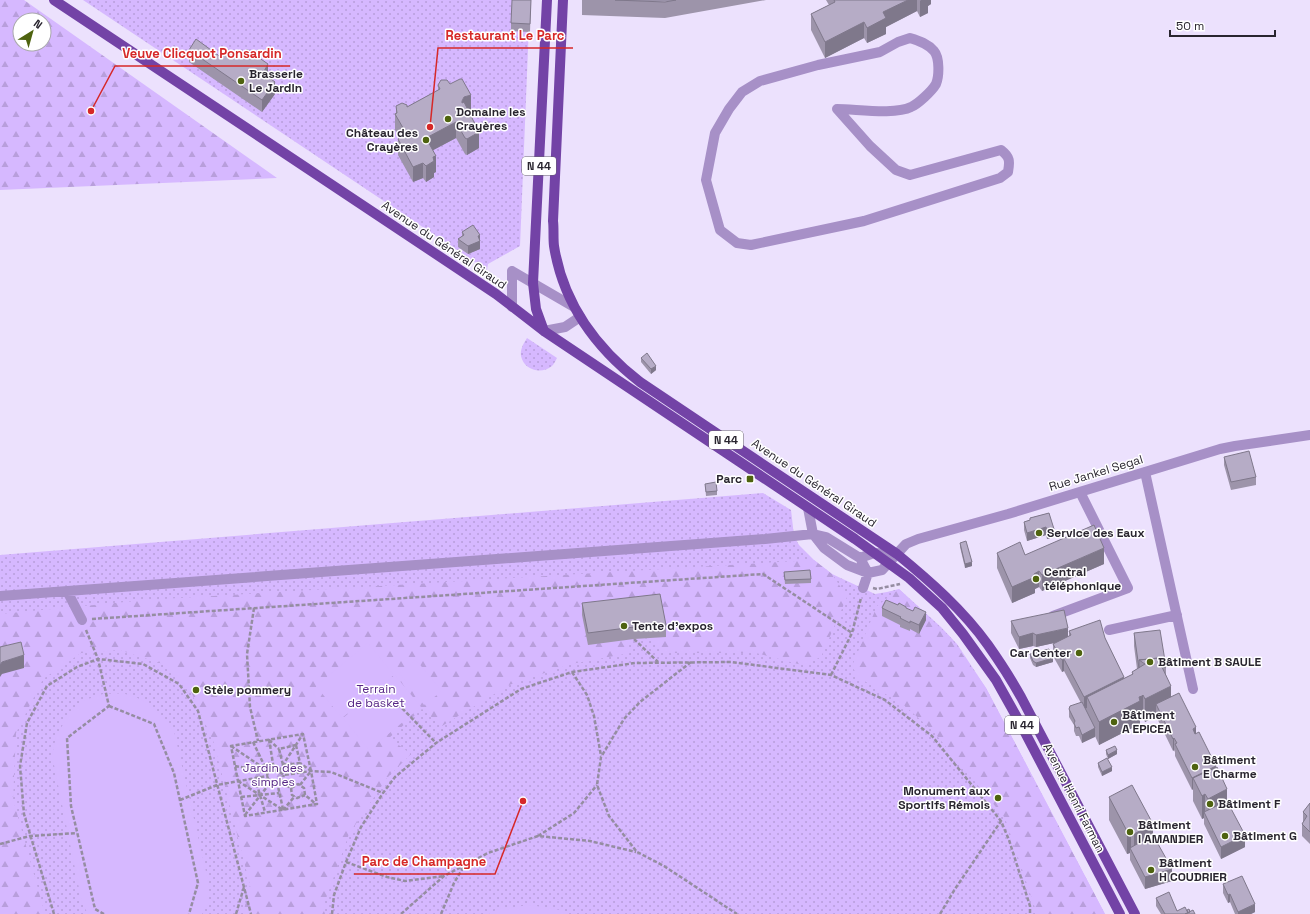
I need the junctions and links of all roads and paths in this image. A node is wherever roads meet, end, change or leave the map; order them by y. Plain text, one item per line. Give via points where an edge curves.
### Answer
1 (54, 0) edge
2 (547, 0) edge
3 (563, 0) edge
4 (65, 3) edge
5 (837, 109) joint
6 (533, 283) junction
7 (512, 307) junction
8 (574, 307) junction
9 (580, 317) junction
10 (544, 331) junction
11 (1310, 435) edge
12 (1145, 472) junction
13 (1080, 492) junction
14 (808, 508) junction
15 (813, 534) junction
16 (857, 541) joint
17 (874, 553) junction
18 (897, 554) junction
19 (860, 558) junction
20 (885, 566) junction
21 (916, 570) joint
22 (868, 573) junction
23 (902, 583) dead end
24 (864, 586) junction
25 (67, 591) junction
26 (0, 596) edge
27 (254, 608) junction
28 (1177, 615) junction
29 (1047, 618) edge
30 (82, 620) junction
31 (1109, 630) dead end
32 (852, 633) junction
33 (634, 639) dead end
34 (98, 659) junction
35 (659, 662) junction
36 (691, 662) junction
37 (572, 672) junction
38 (831, 675) junction
39 (1193, 689) dead end
40 (398, 704) dead end
41 (109, 706) junction
42 (303, 734) junction
43 (269, 739) junction
44 (258, 741) junction
45 (253, 742) junction
46 (436, 743) junction
47 (296, 745) junction
48 (231, 746) junction
49 (279, 749) junction
50 (601, 757) junction
51 (300, 763) junction
52 (235, 766) junction
53 (283, 766) junction
54 (274, 770) junction
55 (279, 771) junction
56 (311, 771) junction
57 (268, 772) junction
58 (284, 775) junction
59 (267, 776) junction
60 (255, 778) junction
61 (238, 781) junction
62 (277, 782) junction
63 (282, 782) junction
64 (270, 783) junction
65 (217, 785) junction
66 (300, 785) junction
67 (597, 785) junction
68 (291, 788) junction
69 (279, 793) junction
70 (383, 793) junction
71 (260, 795) junction
72 (305, 795) junction
73 (294, 796) junction
74 (241, 797) junction
75 (180, 800) junction
76 (317, 804) junction
77 (283, 810) junction
78 (266, 812) junction
79 (244, 816) junction
80 (1001, 821) junction
81 (78, 833) junction
82 (30, 836) junction
83 (538, 836) junction
84 (0, 844) edge
85 (637, 852) junction
86 (346, 862) junction
87 (464, 866) junction
88 (444, 876) junction
89 (244, 887) junction
90 (54, 914) edge
91 (104, 914) edge
92 (189, 914) edge
93 (236, 914) edge
94 (251, 914) edge
95 (332, 914) edge
96 (401, 914) edge
97 (441, 914) edge
98 (737, 914) edge
99 (940, 914) edge
100 (1030, 914) edge
101 (1120, 914) edge
102 (1135, 914) edge

1 - 4 main road, Avenue du Général Giraud
2 - 6 main road, N 44
3 - 8 main road, N 44 via 553,227 558,262
4 - 7 main road, Avenue du Général Giraud
5 - 5 street via 898,111 911,107 936,84 939,61 935,52 923,42 910,38 880,52 760,81 742,92 716,133 706,180 720,230 737,243 751,245 864,221 1000,178 1008,172 1010,162 1007,154 1001,150 910,175 896,170 870,146
6 - 7 street via 512,270
6 - 8 street
6 - 10 main road, N 44 via 536,309
7 - 10 main road, Avenue du Général Giraud
8 - 9 main road, Avenue du Général Giraud / N 44
9 - 10 street via 565,327
9 - 18 main road, Avenue du Général Giraud / N 44 via 605,352 640,382
10 - 14 main road, Avenue du Général Giraud / N 44
11 - 12 street, Rue Jankel Segal via 1235,446
12 - 13 street, Rue Jankel Segal
12 - 28 street
13 - 18 street, Rue Jankel Segal via 918,539 906,544
13 - 29 street via 1128,588
14 - 15 street, Avenue du Général Giraud
14 - 16 main road, Avenue du Général Giraud / N 44
15 - 19 street via 826,537
15 - 22 street, Avenue du Général Giraud via 824,548 848,565
15 - 25 street
16 - 17 main road, Avenue Henri Farman / N 44
17 - 18 street
17 - 19 street
17 - 20 main road, Avenue Henri Farman / N 44
18 - 20 street, Rue Jankel Segal
18 - 21 main road, Avenue du Général Giraud / N 44
19 - 22 street
20 - 22 street
20 - 101 main road, Avenue Henri Farman / N 44 via 909,578 942,608 996,680
21 - 102 main road, Avenue Henri Farman / N 44 via 973,625 1003,666
22 - 24 street
23 - 24 path via 877,590
24 - 32 path
25 - 26 street
25 - 30 street
27 - 30 path
27 - 32 path via 763,574
27 - 44 path via 247,654 250,706
28 - 31 street
28 - 39 street
30 - 34 path
32 - 38 path
33 - 35 path
34 - 41 path
34 - 65 path via 144,664 179,684 198,711
34 - 82 path via 77,667 47,686 26,723 20,766 24,814
35 - 36 path
35 - 37 path
36 - 38 path via 732,662
36 - 50 path via 640,702 624,718
37 - 46 path via 521,689
37 - 50 path via 587,696 594,716
38 - 80 path via 884,700 932,736
40 - 46 path
41 - 75 path via 154,724 174,773
41 - 81 path via 67,738 72,806
42 - 43 path
42 - 47 path
42 - 56 path
43 - 44 path
43 - 49 path
43 - 54 path
44 - 45 path
45 - 48 path
45 - 57 path
46 - 70 path via 395,777
47 - 49 path
47 - 51 path
47 - 53 path
48 - 52 path
48 - 57 path
49 - 53 path
50 - 67 path
51 - 53 path
51 - 56 path
52 - 57 path
52 - 61 path
53 - 55 path
54 - 55 path
54 - 57 path
55 - 58 path
56 - 58 path
56 - 66 path
56 - 70 path via 331,772
56 - 76 path
57 - 59 path
58 - 63 path
59 - 60 path
59 - 64 path
60 - 61 path
60 - 71 path
61 - 65 path
61 - 71 path
61 - 74 path
62 - 63 path
62 - 64 path
62 - 69 path
63 - 68 path
64 - 71 path
65 - 75 path
65 - 89 path
66 - 68 path
66 - 72 path via 304,788
67 - 83 path via 574,813
67 - 85 path via 609,816
68 - 73 path
69 - 71 path
69 - 77 path
70 - 86 path via 361,827
71 - 74 path
71 - 77 path
71 - 78 path
71 - 79 path
72 - 73 path via 297,798
72 - 76 path
73 - 77 path
74 - 79 path
75 - 92 path via 198,883
76 - 77 path
77 - 78 path
78 - 79 path
80 - 99 path
80 - 100 path via 1030,906
81 - 82 path
81 - 91 path via 95,908
82 - 84 path
82 - 90 path
83 - 85 path via 590,841
83 - 87 path via 488,853
85 - 98 path via 664,866
86 - 88 path via 387,878 406,881
86 - 95 path via 334,895
87 - 88 path
87 - 97 path
88 - 96 path
89 - 93 path
89 - 94 path

